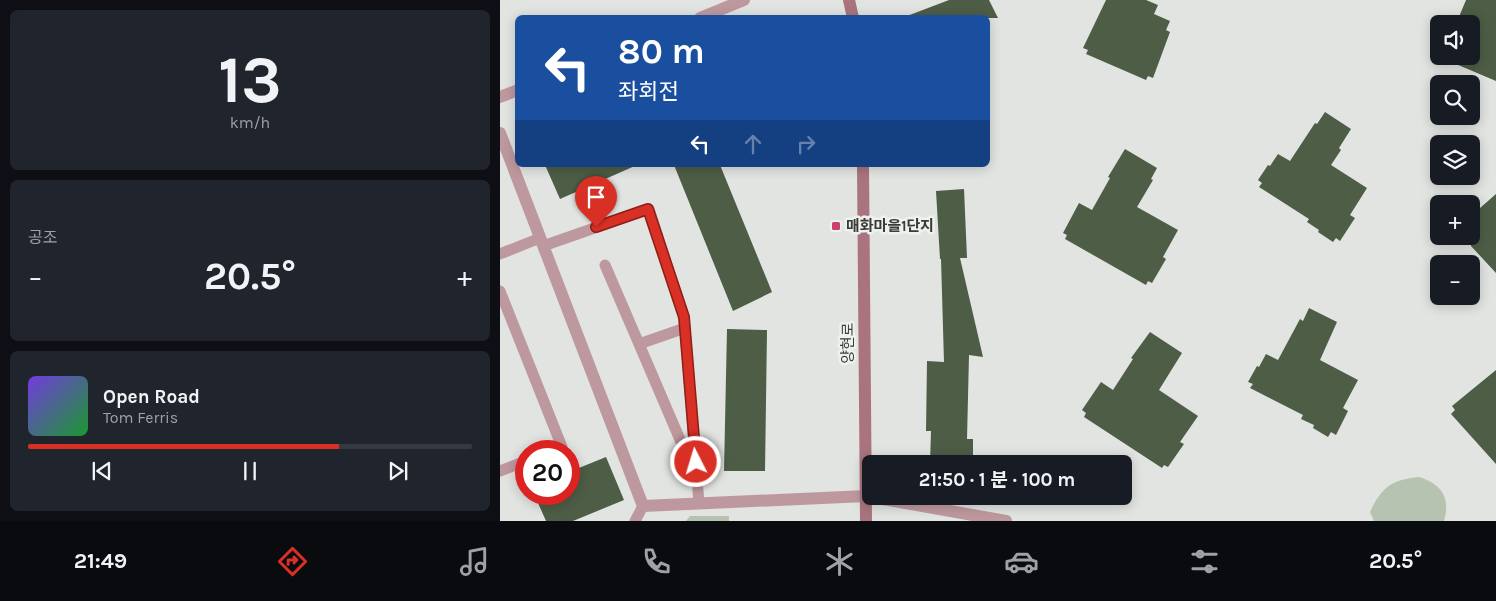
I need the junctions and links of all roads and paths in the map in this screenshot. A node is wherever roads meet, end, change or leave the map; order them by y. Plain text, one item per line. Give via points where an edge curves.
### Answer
1 (744, 0) edge
2 (849, 0) edge
3 (707, 15) edge
4 (853, 15) edge
5 (515, 91) edge
6 (500, 97) edge
7 (500, 133) edge
8 (863, 167) edge
9 (541, 242) junction
10 (500, 254) edge
11 (605, 265) dead end
12 (500, 291) edge
13 (685, 328) junction
14 (639, 344) junction
15 (559, 440) edge
16 (866, 455) edge
17 (515, 465) edge
18 (500, 471) edge
19 (697, 481) junction
20 (862, 496) edge
21 (699, 503) junction
22 (866, 505) edge
23 (916, 505) edge
24 (643, 506) junction
25 (635, 521) edge
26 (866, 521) edge
27 (1006, 521) edge

1 - 3 street
2 - 4 main road
5 - 6 street
7 - 9 street
8 - 16 main road, 양현로
9 - 10 lane
9 - 13 lane via 648,209
9 - 24 street
11 - 14 lane
12 - 15 lane
13 - 14 lane
13 - 19 lane
14 - 19 lane
17 - 18 lane
19 - 21 lane
20 - 21 street
21 - 24 street
22 - 26 main road, 양현로
23 - 27 street
24 - 25 lane

